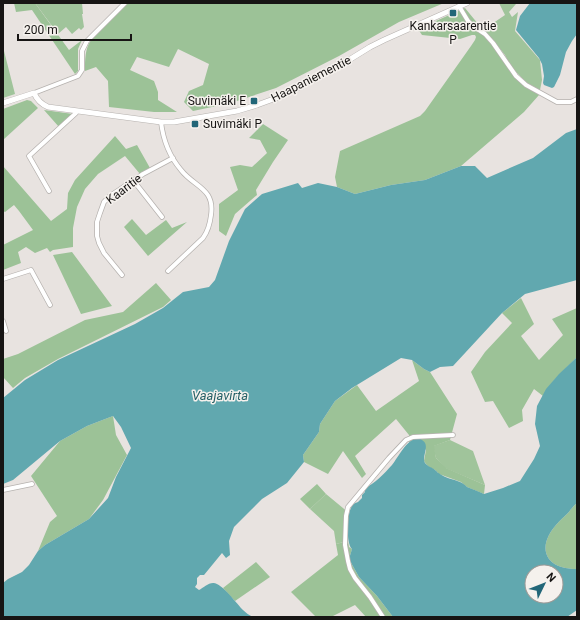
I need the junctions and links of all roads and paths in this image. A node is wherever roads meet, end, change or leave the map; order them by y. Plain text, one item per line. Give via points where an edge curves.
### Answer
1 (125, 3) edge
2 (467, 3) edge
3 (459, 6) junction
4 (34, 93) junction
5 (577, 99) edge
6 (3, 104) edge
7 (76, 111) junction
8 (161, 122) junction
9 (173, 158) junction
10 (133, 180) junction
11 (49, 191) dead end
12 (162, 217) dead end
13 (168, 271) dead end
14 (122, 275) dead end
15 (3, 279) edge
16 (50, 306) dead end
17 (3, 321) edge
18 (6, 331) dead end
19 (453, 435) dead end
20 (32, 484) dead end
21 (3, 490) edge
22 (382, 617) edge

1 - 4 street via 86,42 82,51 82,70 78,76
2 - 3 street, Haapaniementie
3 - 5 street via 468,21 494,43 516,76 526,85 557,102 571,102
3 - 8 street, Haapaniementie via 384,40 299,87 257,105 237,111
4 - 6 street
4 - 7 street, Haapaniementie via 38,101 45,106
7 - 8 street, Haapaniementie
7 - 11 street via 76,114 29,156
8 - 9 street via 164,138
9 - 10 street, Kaaritie
9 - 13 street via 180,170 205,191 212,206 210,225 203,238
10 - 12 street
10 - 14 street, Kaaritie via 104,202 97,222 99,244
15 - 16 street via 31,270
17 - 18 street
19 - 22 street via 413,437 406,440 348,507 345,545 350,569
20 - 21 street

